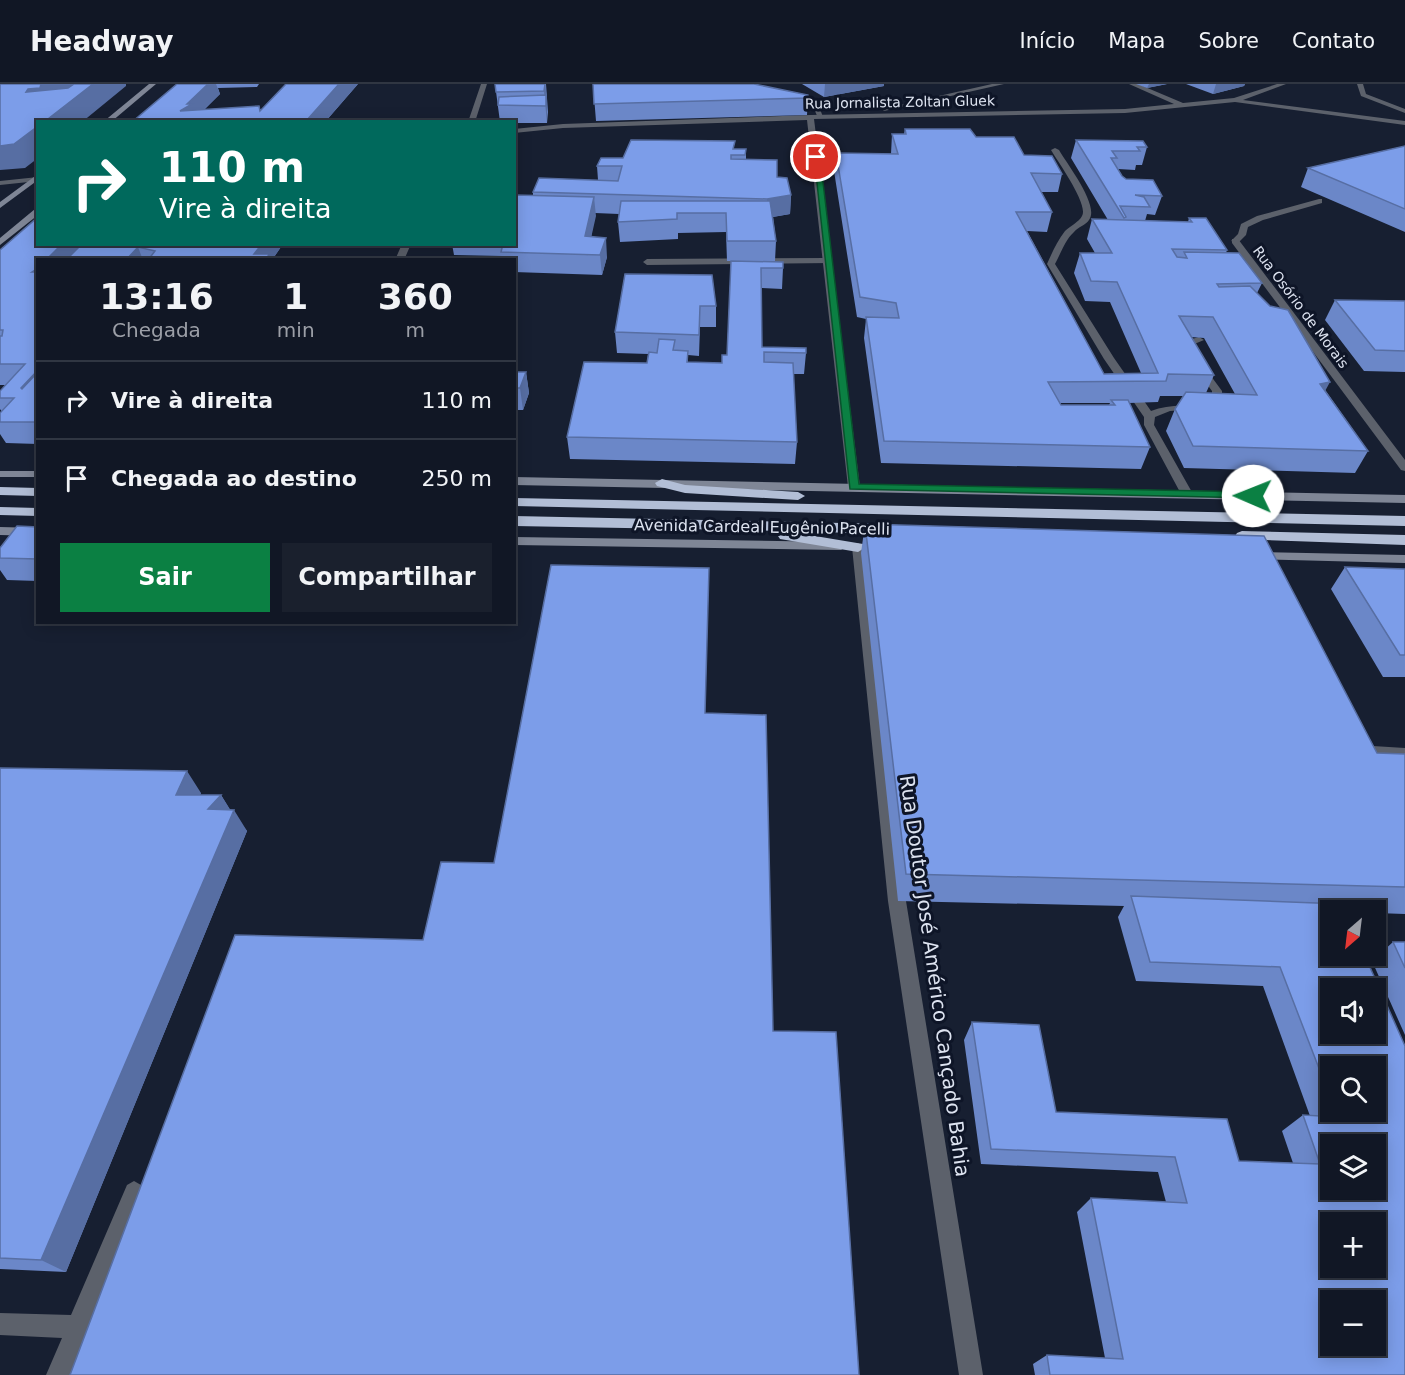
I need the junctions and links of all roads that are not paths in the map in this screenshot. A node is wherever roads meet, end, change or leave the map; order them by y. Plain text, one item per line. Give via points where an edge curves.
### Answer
1 (142, 84) edge
2 (153, 84) edge
3 (484, 84) edge
4 (1001, 84) edge
5 (1132, 84) edge
6 (1283, 84) edge
7 (1360, 84) edge
8 (778, 99) edge
9 (1235, 100) junction
10 (132, 101) junction
11 (1184, 106) junction
12 (1405, 111) edge
13 (854, 116) junction
14 (815, 117) junction
15 (108, 120) edge
16 (472, 120) edge
17 (1405, 123) edge
18 (516, 131) edge
19 (1055, 150) dead end
20 (36, 178) edge
21 (0, 183) edge
22 (1319, 201) dead end
23 (0, 206) edge
24 (36, 213) edge
25 (0, 242) edge
26 (828, 261) junction
27 (647, 262) dead end
28 (1199, 340) edge
29 (1150, 417) junction
30 (1405, 468) edge
31 (0, 474) edge
32 (36, 474) edge
33 (516, 481) edge
34 (663, 483) junction
35 (854, 487) junction
36 (0, 491) edge
37 (36, 492) edge
38 (1187, 494) junction
39 (1405, 499) edge
40 (516, 502) edge
41 (0, 511) edge
42 (955, 511) junction
43 (36, 512) edge
44 (516, 521) edge
45 (1405, 521) edge
46 (703, 525) junction
47 (907, 529) edge
48 (0, 531) edge
49 (36, 532) edge
50 (1227, 536) edge
51 (1405, 540) edge
52 (516, 541) edge
53 (864, 547) junction
54 (1241, 556) edge
55 (1405, 560) edge
56 (1339, 750) edge
57 (1405, 754) edge
58 (134, 1192) dead end
59 (0, 1324) edge
60 (78, 1327) junction
61 (58, 1375) edge
62 (971, 1375) edge

1 - 10 main road
2 - 10 main road
3 - 16 street
4 - 13 street
5 - 11 street
6 - 9 street, Rua Jornalista Zoltan Gluek
7 - 12 street via 1363,95
8 - 14 street via 818,110
9 - 11 street, Rua Jornalista Zoltan Gluek
9 - 17 street
10 - 15 main road
11 - 13 street, Rua Jornalista Zoltan Gluek via 1125,111
13 - 14 street, Rua Jornalista Zoltan Gluek
14 - 18 street, Rua Jornalista Zoltan Gluek
14 - 26 street
19 - 29 street via 1084,198 1088,212 1085,220 1066,234 1051,264
20 - 21 street
20 - 23 main road
22 - 30 street, Rua Osório de Morais via 1260,218 1244,226 1242,235 1234,241
24 - 25 main road
26 - 27 street
26 - 35 street
28 - 29 street via 1188,343 1186,348 1217,391 1217,400 1205,406 1168,408
29 - 38 street via 1149,425
31 - 32 main road
33 - 34 main road
34 - 35 main road
34 - 42 highway via 685,489 928,505
35 - 38 main road
36 - 37 highway
38 - 39 main road
40 - 42 highway, Avenida Cardeal Eugênio Pacelli
41 - 43 highway
42 - 45 highway, Avenida Cardeal Eugênio Pacelli
44 - 46 highway, Avenida Cardeal Eugênio Pacelli
46 - 47 highway, Avenida Cardeal Eugênio Pacelli
46 - 53 highway
48 - 49 main road
50 - 51 highway
52 - 53 main road, Avenida Cardeal Eugênio Pacelli
53 - 62 street, Rua Doutor José Américo Cançado Bahia via 897,901
54 - 55 main road
56 - 57 street
58 - 60 street
59 - 60 street
60 - 61 street

